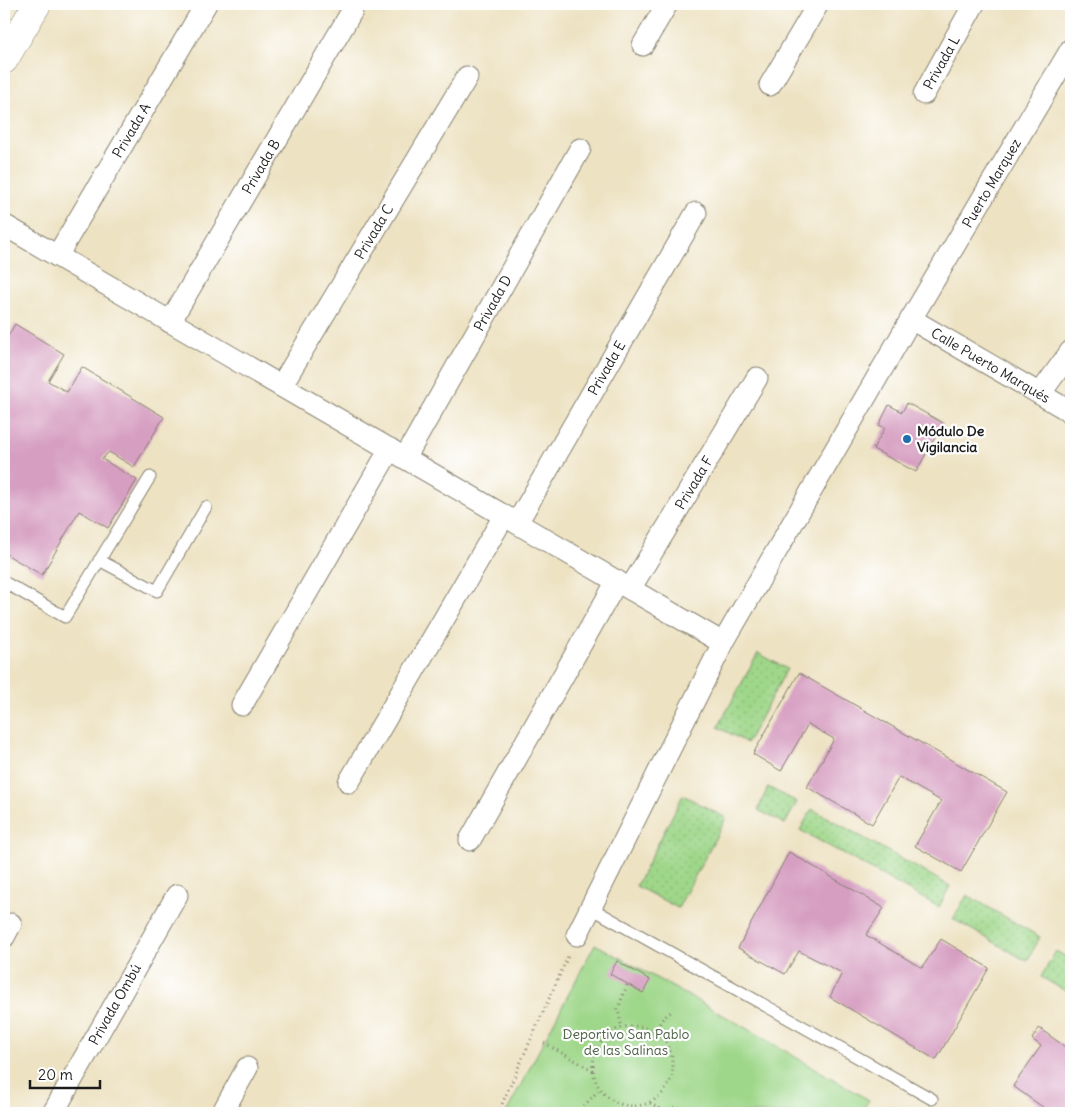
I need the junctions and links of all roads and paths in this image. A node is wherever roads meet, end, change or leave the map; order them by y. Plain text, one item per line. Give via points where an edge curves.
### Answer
1 (36, 4) edge
2 (206, 4) edge
3 (667, 4) edge
4 (818, 4) edge
5 (974, 4) edge
6 (352, 11) dead end
7 (643, 45) dead end
8 (1071, 48) edge
9 (4, 57) edge
10 (467, 77) dead end
11 (770, 85) dead end
12 (924, 94) dead end
13 (580, 149) dead end
14 (696, 213) dead end
15 (4, 225) edge
16 (57, 256) junction
17 (911, 319) junction
18 (170, 322) junction
19 (1071, 351) edge
20 (757, 378) dead end
21 (281, 386) junction
22 (1040, 394) junction
23 (1071, 412) edge
24 (397, 454) junction
25 (150, 477) dead end
26 (206, 507) dead end
27 (510, 519) junction
28 (99, 560) junction
29 (4, 582) edge
30 (624, 585) junction
31 (723, 643) junction
32 (242, 705) dead end
33 (349, 782) dead end
34 (470, 840) dead end
35 (177, 895) dead end
36 (591, 908) junction
37 (577, 935) joint
38 (627, 985) dead end
39 (671, 1012) dead end
40 (622, 1029) junction
41 (654, 1032) junction
42 (544, 1043) dead end
43 (247, 1068) dead end
44 (594, 1071) junction
45 (600, 1089) junction
46 (932, 1099) dead end
47 (649, 1102) junction
48 (53, 1113) edge
49 (222, 1113) edge
50 (498, 1113) edge
51 (535, 1113) edge
52 (562, 1113) edge
53 (577, 1113) edge
54 (666, 1113) edge
55 (687, 1113) edge

1 - 9 main road
2 - 16 street, Privada A
3 - 7 street
4 - 11 street
5 - 12 street, Privada L
6 - 18 street, Privada B
8 - 17 street, Puerto Marquez
10 - 21 street, Privada C
13 - 24 street, Privada D
14 - 27 street, Privada E
15 - 16 street
16 - 18 street
17 - 22 street, Calle Puerto Marqués
17 - 31 street, Puerto Marquez
18 - 21 street
19 - 22 street
20 - 30 street, Privada F
21 - 24 street
22 - 23 street, Calle Puerto Marqués
24 - 27 street
24 - 32 street, Privada D
25 - 28 lane
26 - 28 lane via 157,591
27 - 30 street
27 - 33 street, Privada E
28 - 29 lane via 65,617
30 - 31 street
30 - 34 street, Privada F
31 - 36 street, Puerto Marquez
35 - 48 street, Privada Ombú
36 - 37 street, Puerto Marquez
36 - 46 lane
37 - 50 path
38 - 40 path via 618,1009
39 - 41 path
40 - 41 path via 641,1027
40 - 44 path via 604,1039 595,1057
41 - 47 path via 671,1053 673,1065 672,1078 666,1090
42 - 44 path
43 - 49 street
44 - 45 path
45 - 47 path via 621,1104 633,1106
45 - 53 path
47 - 54 path
51 - 52 path via 546,1110
54 - 55 path via 676,1107

